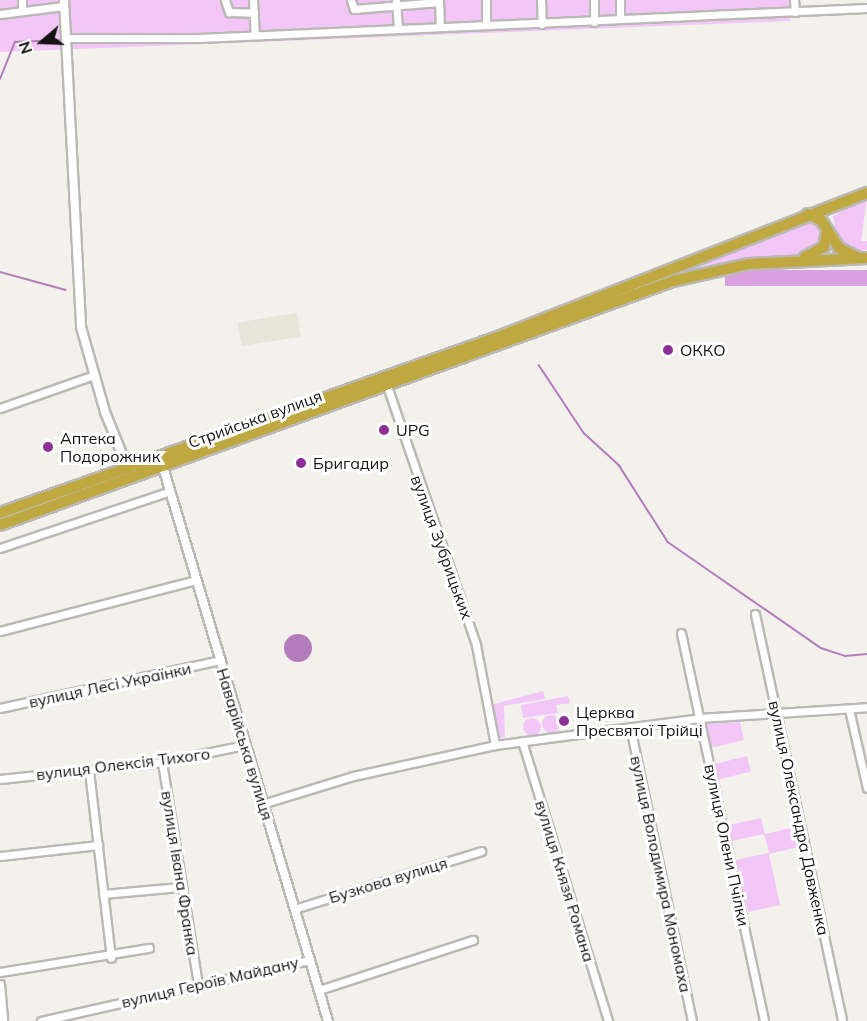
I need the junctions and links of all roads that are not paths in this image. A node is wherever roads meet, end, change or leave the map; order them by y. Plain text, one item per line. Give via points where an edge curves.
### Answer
1 (22, 0) edge
2 (225, 0) edge
3 (253, 0) edge
4 (351, 0) edge
5 (486, 0) edge
6 (541, 0) edge
7 (594, 0) edge
8 (621, 0) edge
9 (794, 0) edge
10 (440, 1) edge
11 (64, 3) edge
12 (396, 4) edge
13 (867, 8) edge
14 (22, 11) junction
15 (795, 12) junction
16 (254, 13) junction
17 (0, 15) edge
18 (620, 19) junction
19 (594, 22) junction
20 (486, 24) junction
21 (542, 24) junction
22 (440, 27) junction
23 (398, 28) junction
24 (255, 35) junction
25 (66, 38) junction
26 (867, 193) edge
27 (808, 214) junction
28 (827, 229) junction
29 (865, 258) edge
30 (793, 261) junction
31 (416, 371) junction
32 (94, 375) junction
33 (387, 386) junction
34 (0, 408) edge
35 (163, 467) junction
36 (128, 469) junction
37 (170, 491) junction
38 (0, 513) edge
39 (0, 525) edge
40 (0, 548) edge
41 (196, 580) junction
42 (755, 614) dead end
43 (0, 631) edge
44 (681, 633) dead end
45 (220, 660) junction
46 (867, 707) edge
47 (0, 708) edge
48 (849, 709) junction
49 (777, 714) junction
50 (699, 717) junction
51 (630, 727) junction
52 (522, 741) junction
53 (245, 745) junction
54 (495, 746) junction
55 (162, 762) junction
56 (89, 771) junction
57 (0, 779) edge
58 (867, 788) edge
59 (262, 804) junction
60 (99, 845) junction
61 (482, 851) dead end
62 (0, 856) edge
63 (180, 887) junction
64 (103, 894) junction
65 (294, 909) junction
66 (473, 940) dead end
67 (149, 948) dead end
68 (111, 958) junction
69 (310, 960) junction
70 (0, 972) edge
71 (0, 984) edge
72 (198, 984) junction
73 (319, 990) junction
74 (3, 1021) edge
75 (41, 1021) edge
76 (328, 1021) edge
77 (608, 1021) edge
78 (692, 1021) edge
79 (764, 1021) edge
80 (842, 1021) edge

1 - 14 street
2 - 16 street via 229,12
3 - 16 street
4 - 12 street via 354,9
5 - 20 street
6 - 21 street
7 - 19 street
8 - 18 street
9 - 15 street
10 - 12 street
10 - 22 street
11 - 14 street
11 - 25 street
12 - 23 street
13 - 15 street
14 - 17 street
15 - 18 street
16 - 24 street
18 - 19 street
19 - 21 street
20 - 21 street
20 - 22 street
22 - 23 street
23 - 24 street
24 - 25 street
25 - 32 street via 81,327
26 - 27 highway
27 - 28 highway
27 - 31 highway
28 - 29 highway via 839,248
28 - 30 highway via 819,252
29 - 30 highway
30 - 31 highway via 749,264 673,281
31 - 33 highway, Стрийська вулиця
31 - 36 highway, Стрийська вулиця
32 - 34 street
32 - 36 street
33 - 35 highway, Стрийська вулиця
33 - 54 street, вулиця Зубрицьких via 477,645
35 - 37 street, Наварійська вулиця
35 - 39 highway, Стрийська вулиця
36 - 38 highway, Стрийська вулиця
37 - 40 street
37 - 41 street, Наварійська вулиця
41 - 43 street
41 - 45 street, Наварійська вулиця
42 - 49 street, вулиця Олександра Довженка
44 - 50 street, вулиця Олени Пчілки
45 - 47 street, вулиця Лесі Українки
45 - 53 street, Наварійська вулиця
46 - 48 street
48 - 49 street
48 - 58 street
49 - 50 street
49 - 80 street, вулиця Олександра Довженка
50 - 51 street
50 - 79 street, вулиця Олени Пчілки
51 - 52 street
51 - 78 street, вулиця Володимира Мономаха
52 - 54 street
52 - 77 street, вулиця Князя Романа
53 - 55 street, вулиця Олексія Тихого
53 - 59 street, Наварійська вулиця
54 - 59 street via 353,776
55 - 56 street, вулиця Олексія Тихого
55 - 63 street, вулиця Івана Франка
56 - 57 street, вулиця Олексія Тихого
56 - 60 street
59 - 65 street, Наварійська вулиця
60 - 62 street
60 - 64 street
61 - 65 street, Бузкова вулиця
63 - 64 street
63 - 72 street, вулиця Івана Франка
64 - 68 street
65 - 69 street, Наварійська вулиця
66 - 73 street
67 - 68 street
68 - 70 street
69 - 72 street, вулиця Героїв Майдану
69 - 73 street, Наварійська вулиця
71 - 74 street
72 - 75 street, вулиця Героїв Майдану
73 - 76 street, Наварійська вулиця

